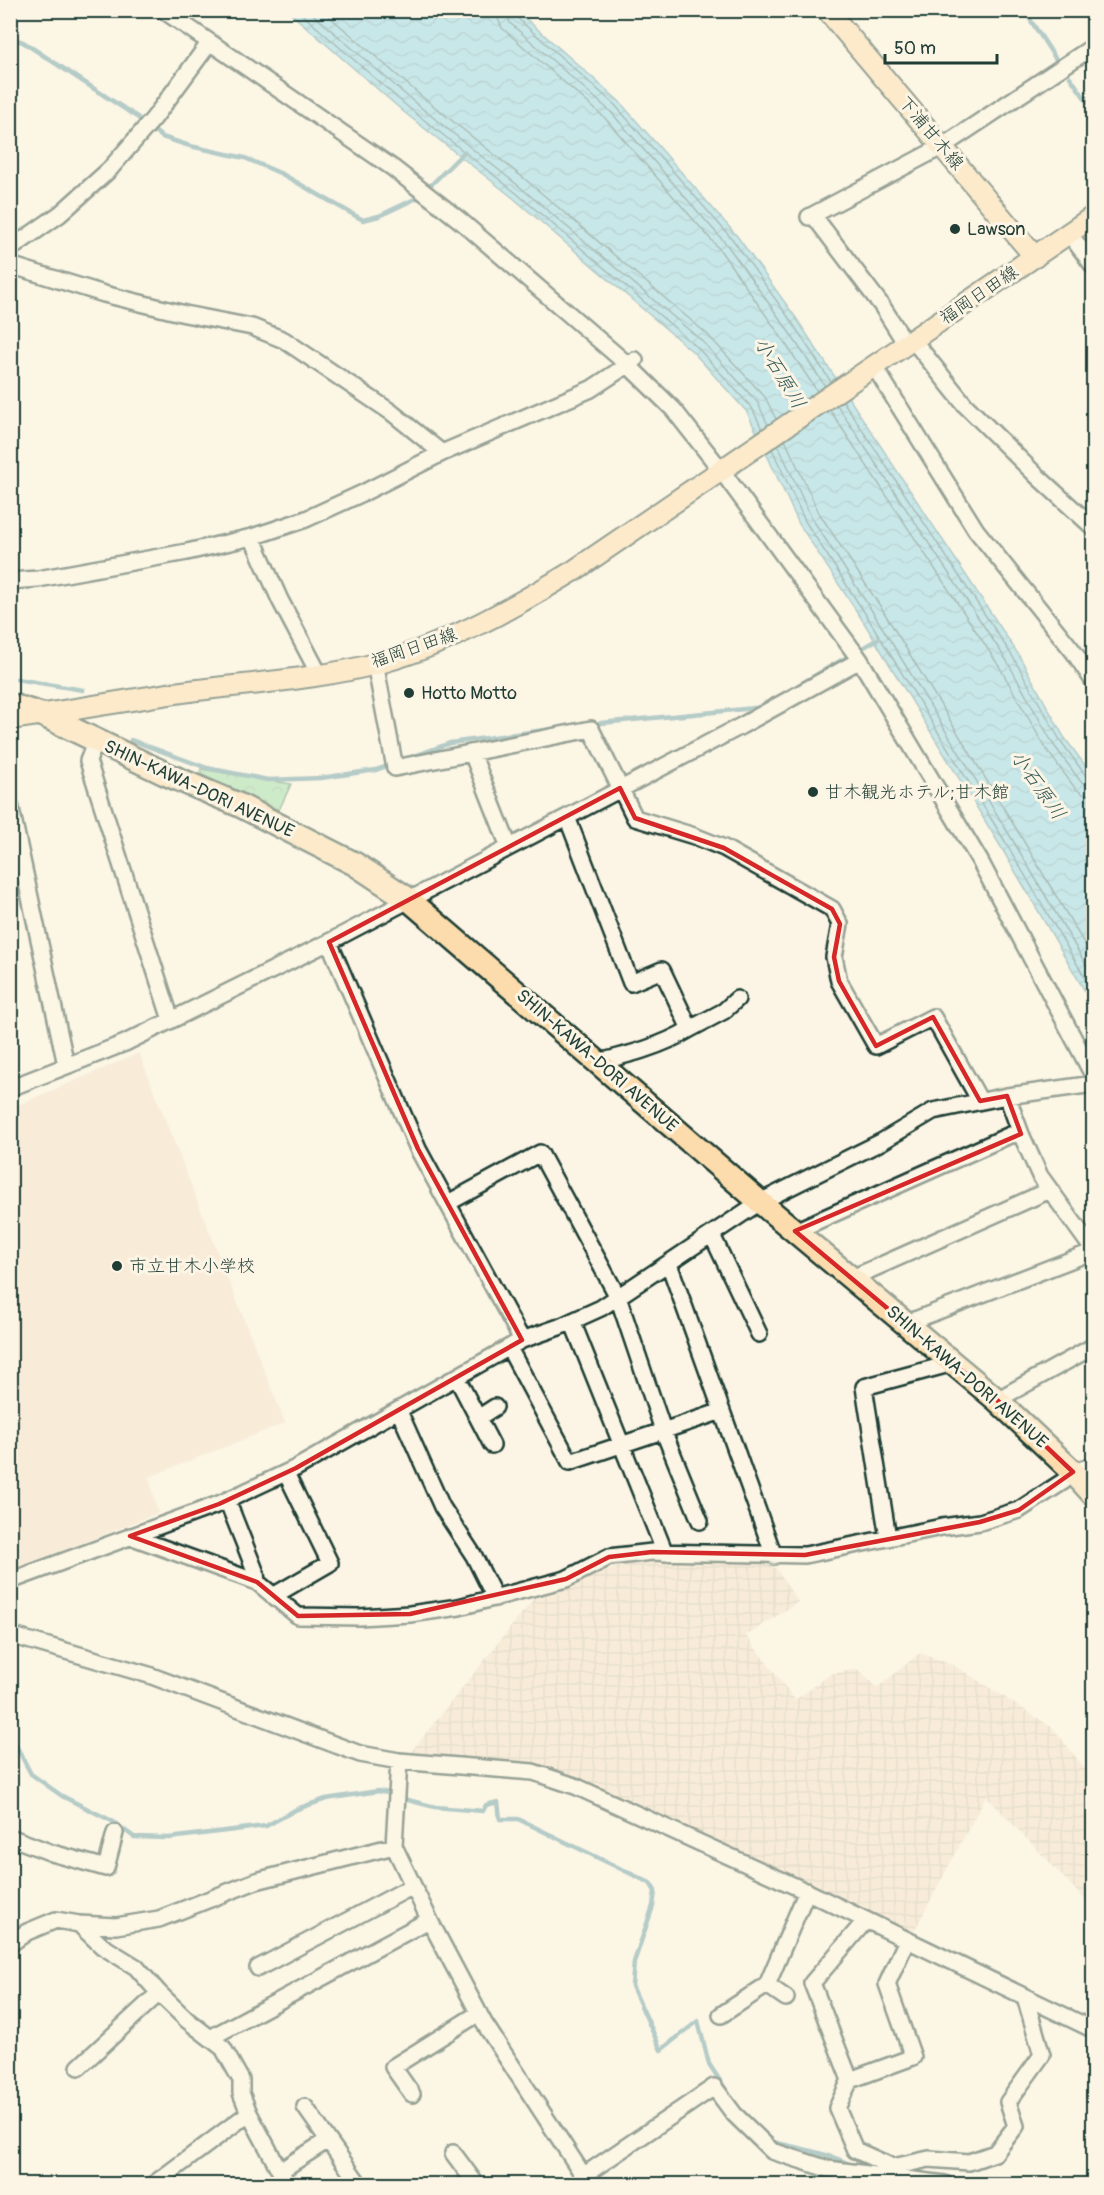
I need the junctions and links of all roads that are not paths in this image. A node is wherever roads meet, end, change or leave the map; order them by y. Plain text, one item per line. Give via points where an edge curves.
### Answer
1 (163, 10) edge
2 (827, 10) edge
3 (210, 42) junction
4 (1094, 46) edge
5 (943, 146) junction
6 (1094, 216) edge
7 (1069, 233) junction
8 (10, 249) edge
9 (1035, 257) junction
10 (10, 265) edge
11 (1094, 267) edge
12 (910, 342) junction
13 (631, 363) junction
14 (869, 369) junction
15 (442, 453) junction
16 (728, 465) junction
17 (1094, 528) edge
18 (252, 537) junction
19 (10, 581) edge
20 (860, 660) junction
21 (375, 663) junction
22 (320, 674) junction
23 (1094, 682) edge
24 (10, 705) edge
25 (43, 715) junction
26 (10, 719) edge
27 (96, 741) junction
28 (472, 753) junction
29 (620, 788) junction
30 (10, 804) edge
31 (567, 817) junction
32 (509, 847) junction
33 (408, 899) junction
34 (328, 942) junction
35 (737, 999) dead end
36 (171, 1020) junction
37 (690, 1029) junction
38 (599, 1062) junction
39 (66, 1065) junction
40 (1094, 1077) edge
41 (1094, 1084) edge
42 (10, 1088) edge
43 (1007, 1096) junction
44 (980, 1101) junction
45 (1021, 1134) junction
46 (1050, 1190) junction
47 (760, 1202) junction
48 (447, 1203) junction
49 (795, 1231) junction
50 (712, 1235) junction
51 (1094, 1251) edge
52 (669, 1264) junction
53 (852, 1278) junction
54 (618, 1297) junction
55 (572, 1321) junction
56 (906, 1323) junction
57 (759, 1334) dead end
58 (516, 1344) junction
59 (1094, 1346) edge
60 (953, 1363) junction
61 (456, 1378) junction
62 (997, 1400) junction
63 (495, 1407) dead end
64 (399, 1411) junction
65 (722, 1411) junction
66 (478, 1418) junction
67 (663, 1431) junction
68 (622, 1444) junction
69 (492, 1445) dead end
70 (1083, 1468) edge
71 (286, 1473) junction
72 (1094, 1495) edge
73 (227, 1500) junction
74 (699, 1521) dead end
75 (130, 1536) junction
76 (888, 1538) junction
77 (665, 1553) junction
78 (774, 1556) junction
79 (10, 1581) edge
80 (256, 1582) junction
81 (273, 1596) junction
82 (495, 1598) junction
83 (10, 1635) edge
84 (399, 1761) junction
85 (115, 1833) dead end
86 (10, 1837) edge
87 (394, 1846) junction
88 (413, 1886) junction
89 (807, 1891) junction
90 (429, 1920) junction
91 (866, 1920) junction
92 (79, 1924) junction
93 (907, 1940) junction
94 (10, 1944) edge
95 (258, 1968) dead end
96 (767, 1985) junction
97 (159, 1993) junction
98 (1024, 1996) junction
99 (786, 1998) dead end
100 (479, 2013) junction
101 (721, 2015) dead end
102 (1094, 2030) edge
103 (210, 2038) junction
104 (79, 2067) dead end
105 (850, 2080) junction
106 (412, 2094) dead end
107 (305, 2107) dead end
108 (249, 2113) junction
109 (328, 2140) junction
110 (453, 2153) dead end
111 (280, 2171) junction
112 (584, 2181) edge
113 (154, 2184) edge
114 (289, 2184) edge
115 (359, 2184) edge
116 (476, 2184) edge
117 (945, 2184) edge

1 - 3 street
2 - 5 main road, 下浦甘木線
3 - 8 street via 109,170 60,214
3 - 13 street via 393,168
4 - 5 street
5 - 9 main road, 下浦甘木線
5 - 12 street via 811,216
6 - 7 main road, 福岡日田線
7 - 9 main road, 福岡日田線
7 - 11 street
9 - 12 main road, 福岡日田線
10 - 15 street via 116,297 252,327 284,340 391,412
12 - 14 main road, 福岡日田線
12 - 17 street via 965,405
13 - 15 street via 591,389
13 - 16 street
14 - 16 main road, 福岡日田線
14 - 23 street via 976,530
15 - 18 street via 316,515
16 - 20 street
16 - 21 main road, 福岡日田線 via 525,601 459,634
18 - 19 street via 39,579
18 - 22 street
20 - 29 street
20 - 40 street via 980,861
21 - 22 main road, 福岡日田線
21 - 28 street via 395,768
22 - 25 main road, 福岡日田線
24 - 25 highway, SHIN-KAWA-DORI AVENUE
25 - 26 main road, 福岡日田線
25 - 27 highway, SHIN-KAWA-DORI AVENUE
27 - 33 highway, SHIN-KAWA-DORI AVENUE via 239,805 355,864
27 - 36 street via 88,761
28 - 29 street via 591,729
28 - 32 street
29 - 31 street
29 - 44 street via 635,818 724,848 832,909 840,924 834,957 839,981 876,1046 933,1017
30 - 39 street
31 - 32 street
31 - 37 street via 631,983 663,970
32 - 33 street
33 - 34 street
33 - 38 highway, SHIN-KAWA-DORI AVENUE
34 - 36 street
34 - 48 street via 418,1149
35 - 37 street via 724,1011
36 - 39 street
37 - 38 street via 633,1054
38 - 47 highway, SHIN-KAWA-DORI AVENUE
39 - 42 street
41 - 43 street
43 - 44 street
43 - 45 street
44 - 47 street via 933,1111 881,1142
45 - 46 street
45 - 49 street via 1010,1135
46 - 51 street
46 - 53 street
47 - 49 highway, SHIN-KAWA-DORI AVENUE
47 - 50 street
48 - 54 street via 540,1153
48 - 58 street
49 - 53 highway, SHIN-KAWA-DORI AVENUE
50 - 52 street
50 - 57 street
51 - 56 street
52 - 54 street
52 - 65 street
53 - 56 highway, SHIN-KAWA-DORI AVENUE
54 - 55 street
54 - 67 street
55 - 58 street
55 - 68 street
56 - 60 highway, SHIN-KAWA-DORI AVENUE
58 - 61 street
58 - 68 street via 570,1462
59 - 62 street
60 - 62 highway, SHIN-KAWA-DORI AVENUE
60 - 76 street via 864,1387
61 - 64 street
61 - 66 street
62 - 70 highway, SHIN-KAWA-DORI AVENUE
63 - 66 street
64 - 71 street
64 - 82 street via 442,1507
65 - 67 street
65 - 78 street
66 - 69 street
67 - 68 street
67 - 74 street
68 - 77 street
70 - 72 highway, SHIN-KAWA-DORI AVENUE
70 - 76 street via 1019,1510 980,1522
71 - 73 street
71 - 81 street via 330,1563
73 - 75 street
73 - 80 street via 256,1573
75 - 79 street
75 - 80 street
76 - 78 street via 805,1555
77 - 78 street
77 - 82 street via 609,1557 566,1579
80 - 81 street
81 - 82 street via 298,1616 359,1617 410,1614
83 - 84 street via 149,1675 360,1754
84 - 87 street
84 - 89 street via 533,1772 575,1786
85 - 86 street via 105,1868
87 - 88 street
87 - 92 street via 256,1881 159,1919 116,1926
88 - 90 street
88 - 95 street
89 - 91 street
89 - 96 street
90 - 100 street
90 - 103 street
91 - 93 street
91 - 105 street via 812,1983
92 - 94 street via 56,1920
92 - 97 street via 102,1946 136,1967
93 - 98 street
93 - 105 street via 887,1984 912,2057
96 - 99 street
96 - 101 street
97 - 103 street
97 - 104 street
98 - 102 street
98 - 105 street via 1042,2055 1008,2102 1016,2126 994,2153 969,2162 929,2159 893,2167 855,2150 837,2108
100 - 106 street via 393,2067
100 - 112 street
103 - 108 street via 223,2048 241,2080 241,2093
107 - 109 street
108 - 111 street
108 - 113 street
109 - 111 street
109 - 115 street
110 - 116 street
111 - 114 street
112 - 117 street via 714,2087 734,2114 772,2151 828,2169

